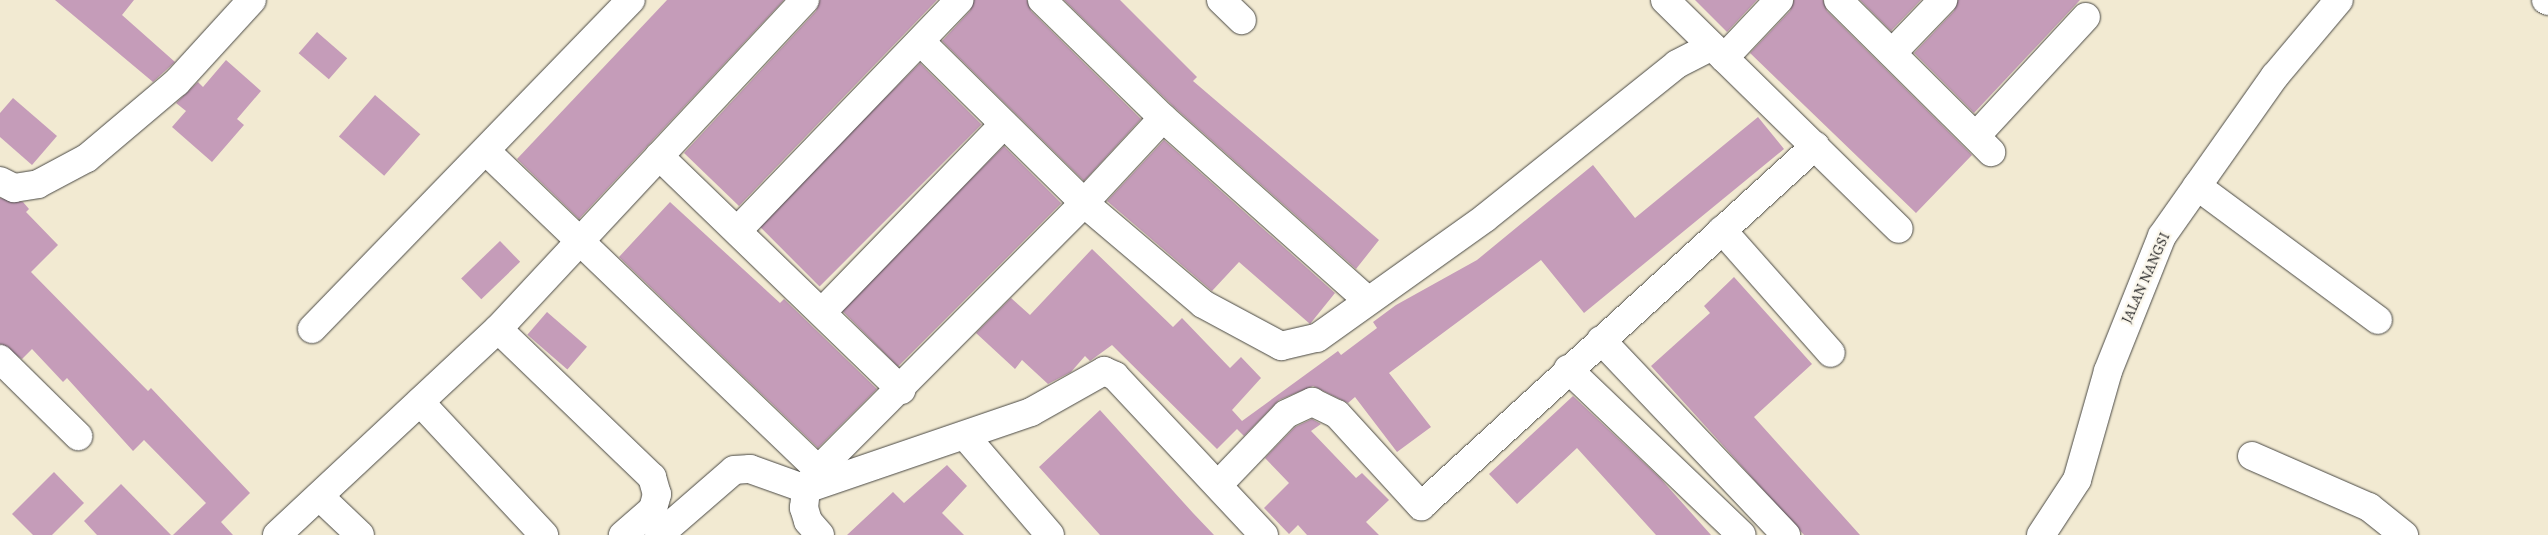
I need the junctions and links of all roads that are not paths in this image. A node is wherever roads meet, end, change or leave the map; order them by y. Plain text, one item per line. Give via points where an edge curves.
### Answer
1 (252, 0) edge
2 (631, 0) edge
3 (805, 0) edge
4 (959, 0) edge
5 (1042, 0) edge
6 (1221, 0) edge
7 (1665, 0) edge
8 (1779, 0) edge
9 (1838, 0) edge
10 (1944, 0) edge
11 (2339, 0) edge
12 (2086, 17) dead end
13 (1242, 20) dead end
14 (922, 43) junction
15 (1718, 52) junction
16 (1892, 53) junction
17 (1162, 118) junction
18 (1004, 124) junction
19 (1815, 146) junction
20 (488, 153) junction
21 (660, 156) junction
22 (0, 182) edge
23 (2197, 186) junction
24 (1084, 203) junction
25 (739, 229) junction
26 (1899, 229) dead end
27 (1722, 230) junction
28 (580, 242) junction
29 (1367, 300) junction
30 (823, 310) junction
31 (2378, 320) dead end
32 (312, 329) dead end
33 (498, 329) junction
34 (1831, 353) dead end
35 (1585, 355) junction
36 (0, 359) edge
37 (901, 390) junction
38 (420, 402) junction
39 (78, 436) dead end
40 (966, 437) junction
41 (2252, 456) dead end
42 (812, 480) junction
43 (1218, 485) junction
44 (320, 497) junction
45 (277, 535) edge
46 (360, 535) edge
47 (544, 535) edge
48 (623, 535) edge
49 (659, 535) edge
50 (820, 535) edge
51 (1050, 535) edge
52 (1264, 535) edge
53 (1742, 535) edge
54 (1786, 535) edge
55 (2041, 535) edge
56 (2404, 535) edge

1 - 22 street via 177,82 87,158 38,184 14,188
2 - 20 street
3 - 21 street
4 - 14 street
5 - 17 street
6 - 13 street
7 - 15 street
8 - 15 street
9 - 16 street
10 - 16 street
11 - 23 street, JALAN NANGSI via 2275,76
12 - 16 street via 1984,144
14 - 18 street
14 - 25 street
15 - 19 street
15 - 29 street via 1677,64 1484,218
17 - 24 street
17 - 29 street
18 - 24 street
18 - 30 street
19 - 26 street
19 - 27 street
20 - 28 street
20 - 32 street
21 - 25 street
21 - 28 street
23 - 31 street
23 - 55 street, JALAN NANGSI via 2162,236 2108,372 2078,480
24 - 29 street via 1203,304 1281,346 1317,338
24 - 37 street
25 - 30 street
27 - 34 street
27 - 35 street
28 - 33 street
28 - 42 street
30 - 37 street
33 - 38 street
33 - 48 street via 652,477 657,494 653,509
35 - 43 street via 1421,506 1337,414 1312,402 1286,414
35 - 53 street
35 - 54 street
36 - 39 street
37 - 42 street
38 - 44 street
38 - 47 street
40 - 42 street
40 - 43 street via 1031,412 1104,371 1115,376
40 - 51 street
41 - 56 street via 2369,507
42 - 49 street via 750,469 734,470
42 - 50 street via 808,521
43 - 52 street
44 - 45 street
44 - 46 street

